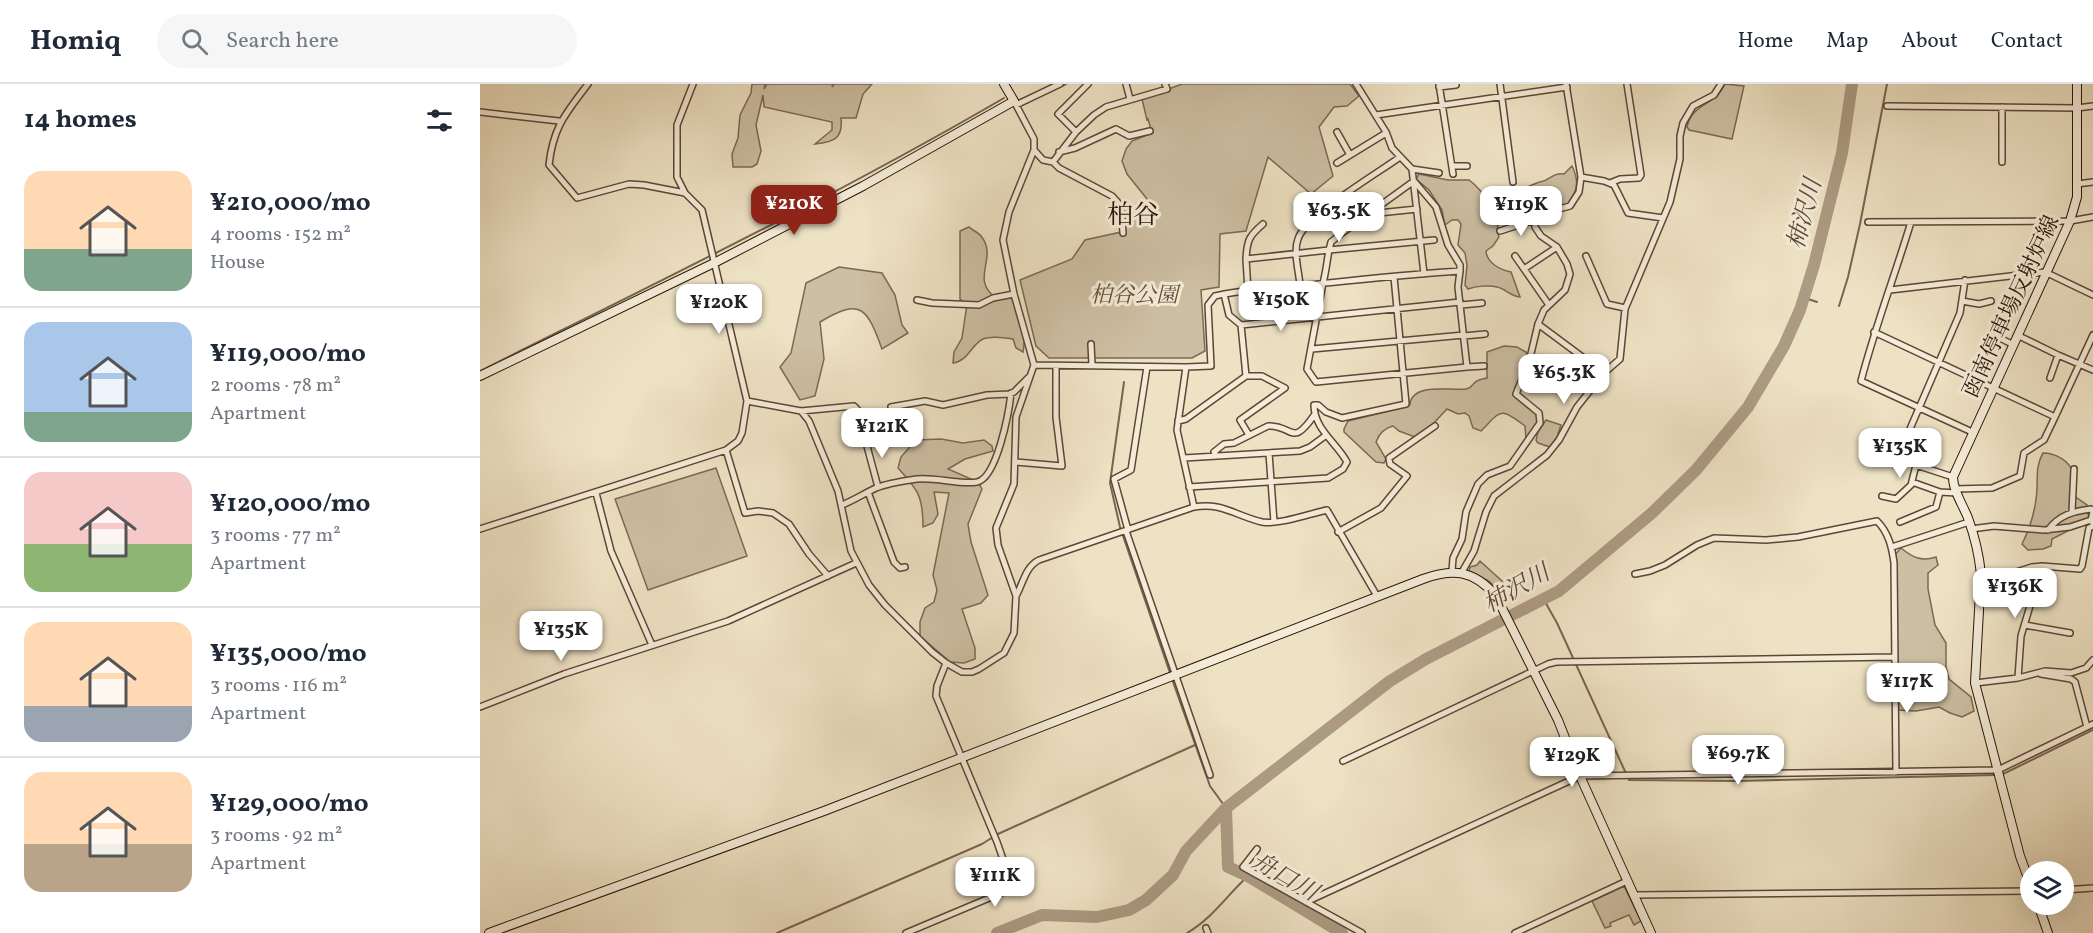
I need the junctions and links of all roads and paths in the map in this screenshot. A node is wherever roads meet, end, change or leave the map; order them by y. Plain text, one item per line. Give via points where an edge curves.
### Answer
1 (588, 84) edge
2 (693, 84) edge
3 (1060, 84) edge
4 (1088, 84) edge
5 (1126, 84) edge
6 (1165, 84) edge
7 (1356, 84) edge
8 (1500, 84) edge
9 (1627, 84) edge
10 (1721, 84) edge
11 (2077, 84) edge
12 (1004, 85) edge
13 (1456, 85) edge
14 (1567, 85) edge
15 (1439, 86) edge
16 (1502, 95) junction
17 (1130, 99) junction
18 (1015, 103) junction
19 (1442, 105) junction
20 (1887, 106) dead end
21 (2093, 106) edge
22 (2002, 107) junction
23 (2077, 108) junction
24 (480, 112) edge
25 (1376, 115) junction
26 (560, 121) junction
27 (1150, 131) dead end
28 (1076, 132) junction
29 (1337, 132) dead end
30 (1386, 133) junction
31 (1034, 150) junction
32 (1059, 152) junction
33 (1350, 155) junction
34 (1400, 157) junction
35 (1053, 162) junction
36 (2002, 162) dead end
37 (1336, 163) dead end
38 (1452, 166) junction
39 (1467, 166) dead end
40 (1412, 169) junction
41 (1439, 173) dead end
42 (1453, 174) dead end
43 (1581, 177) junction
44 (1414, 181) junction
45 (1513, 182) dead end
46 (2093, 182) edge
47 (1610, 183) junction
48 (2077, 184) junction
49 (685, 193) junction
50 (1417, 209) junction
51 (1368, 214) junction
52 (2093, 217) edge
53 (1663, 219) junction
54 (1534, 220) junction
55 (2070, 221) junction
56 (1868, 222) dead end
57 (1911, 222) junction
58 (1263, 224) dead end
59 (1500, 231) dead end
60 (1122, 233) dead end
61 (1434, 240) dead end
62 (1421, 241) junction
63 (1557, 248) junction
64 (1329, 250) junction
65 (1297, 252) junction
66 (1515, 256) dead end
67 (1586, 256) dead end
68 (1246, 259) junction
69 (714, 260) junction
70 (1524, 269) junction
71 (1460, 271) junction
72 (2045, 272) junction
73 (1424, 273) junction
74 (1394, 277) junction
75 (1965, 280) junction
76 (1323, 283) junction
77 (1300, 285) junction
78 (1890, 290) junction
79 (1248, 291) junction
80 (1014, 294) junction
81 (1224, 294) junction
82 (2093, 295) edge
83 (917, 300) dead end
84 (1962, 301) junction
85 (1991, 301) dead end
86 (1482, 303) dead end
87 (1461, 304) junction
88 (1549, 305) junction
89 (1625, 308) junction
90 (1397, 309) junction
91 (1317, 317) junction
92 (1538, 324) junction
93 (1241, 325) junction
94 (1874, 332) junction
95 (1485, 334) dead end
96 (1990, 334) dead end
97 (2017, 335) junction
98 (2093, 335) edge
99 (1464, 336) junction
100 (1400, 341) junction
101 (1091, 344) dead end
102 (2013, 344) junction
103 (1312, 349) junction
104 (2058, 355) junction
105 (1938, 362) junction
106 (2080, 364) junction
107 (1034, 365) junction
108 (1092, 365) junction
109 (1056, 366) junction
110 (1484, 366) dead end
111 (1147, 367) junction
112 (1186, 367) junction
113 (1467, 367) junction
114 (2093, 370) edge
115 (1404, 373) junction
116 (1604, 373) junction
117 (1030, 375) junction
118 (480, 376) edge
119 (1246, 376) junction
120 (2050, 378) dead end
121 (1992, 387) junction
122 (1011, 393) junction
123 (747, 401) junction
124 (891, 407) dead end
125 (1918, 407) junction
126 (801, 411) junction
127 (1315, 414) junction
128 (2055, 417) junction
129 (1178, 420) junction
130 (1435, 426) dead end
131 (1972, 432) junction
132 (1249, 435) junction
133 (1325, 436) junction
134 (863, 437) junction
135 (892, 443) dead end
136 (726, 450) junction
137 (1269, 453) junction
138 (1216, 456) junction
139 (1184, 458) junction
140 (1897, 459) dead end
141 (1015, 462) junction
142 (2074, 469) dead end
143 (1953, 477) junction
144 (1271, 481) junction
145 (1912, 482) junction
146 (878, 487) junction
147 (1190, 487) junction
148 (1956, 491) junction
149 (868, 492) junction
150 (1940, 492) junction
151 (596, 493) junction
152 (1882, 496) dead end
153 (842, 505) junction
154 (1194, 507) junction
155 (2072, 512) junction
156 (1274, 522) junction
157 (1900, 522) dead end
158 (2092, 523) edge
159 (1970, 526) junction
160 (480, 529) edge
161 (1127, 530) junction
162 (2048, 530) junction
163 (1338, 532) junction
164 (1892, 547) junction
165 (856, 563) junction
166 (2042, 566) junction
167 (905, 567) dead end
168 (1452, 571) junction
169 (1462, 573) junction
170 (1635, 574) dead end
171 (1981, 574) junction
172 (828, 576) junction
173 (1016, 596) junction
174 (1377, 596) junction
175 (2025, 625) junction
176 (2070, 633) dead end
177 (652, 645) junction
178 (1895, 657) junction
179 (2093, 660) edge
180 (946, 663) junction
181 (1534, 671) junction
182 (2038, 673) junction
183 (1176, 675) junction
184 (2018, 678) junction
185 (1975, 682) junction
186 (480, 707) edge
187 (2090, 726) edge
188 (962, 756) junction
189 (1342, 761) dead end
190 (1896, 772) junction
191 (1999, 773) junction
192 (1210, 774) dead end
193 (1580, 776) junction
194 (1257, 849) dead end
195 (2022, 861) edge
196 (1627, 881) junction
197 (2093, 888) edge
198 (2074, 889) edge
199 (2020, 891) edge
200 (1634, 895) junction
201 (1306, 902) junction
202 (2042, 915) edge
203 (511, 929) edge
204 (489, 933) edge
205 (906, 933) edge
206 (1362, 933) edge
207 (1515, 933) edge
208 (1651, 933) edge
209 (2048, 933) edge

1 - 26 street
2 - 49 street via 677,125 677,177
3 - 18 street
4 - 28 street via 1058,114
5 - 17 street
6 - 17 street via 1167,89
7 - 25 street
8 - 16 street
9 - 47 street via 1641,175
10 - 53 street via 1714,95 1693,106 1683,123 1678,168
11 - 23 street, 函南停車場反射炉線
12 - 18 street
13 - 15 street
14 - 16 street
14 - 43 street
15 - 19 street
16 - 19 street
16 - 45 street
17 - 28 street via 1107,106
18 - 31 street via 1034,139
18 - 69 street
19 - 25 street
19 - 38 street
20 - 22 street
21 - 23 street
22 - 23 street
22 - 36 street
23 - 48 street, 函南停車場反射炉線
24 - 26 street
25 - 30 street
26 - 49 street via 549,165 577,198 629,184
27 - 32 street via 1129,136 1116,129
28 - 32 street
29 - 33 street
30 - 33 street
30 - 34 street
31 - 35 street via 1043,160
31 - 80 street via 1003,240
32 - 35 street
33 - 37 street
34 - 40 street
34 - 65 street via 1325,209 1302,230
35 - 60 street via 1112,196 1121,206
38 - 39 street
38 - 42 street
40 - 41 street
40 - 44 street
43 - 47 street
43 - 54 street via 1579,192 1570,206 1540,208 1534,213
44 - 50 street
44 - 51 street
44 - 71 street via 1436,207 1448,245 1461,265
46 - 48 street
47 - 53 street via 1628,213
48 - 55 street, 函南停車場反射炉線
49 - 69 street via 702,210
50 - 51 street
50 - 62 street
51 - 64 street via 1331,242
52 - 55 street
53 - 89 street
54 - 59 street
54 - 63 street via 1539,234
55 - 57 street
55 - 72 street, 函南停車場反射炉線
56 - 57 street
57 - 78 street
58 - 68 street via 1251,234
61 - 62 street
62 - 64 street
62 - 73 street
63 - 70 street
63 - 88 street via 1570,273 1565,290
64 - 65 street
64 - 76 street
65 - 68 street
65 - 77 street
66 - 70 street
67 - 89 street via 1607,304
68 - 79 street
69 - 118 street
69 - 123 street
70 - 88 street
71 - 73 street
71 - 87 street
72 - 75 street
72 - 82 street
72 - 97 street, 函南停車場反射炉線
73 - 74 street
74 - 76 street
74 - 90 street
75 - 78 street
75 - 84 street
76 - 77 street
76 - 91 street
77 - 79 street
78 - 94 street
79 - 81 street
80 - 83 street via 980,305
80 - 107 street
81 - 93 street via 1229,315
81 - 112 street via 1215,296 1208,305 1211,366
84 - 85 street
84 - 105 street
86 - 87 street
87 - 90 street
87 - 99 street
88 - 92 street
89 - 116 street via 1620,359
90 - 91 street
90 - 100 street
91 - 93 street
91 - 103 street
92 - 116 street
92 - 168 street via 1516,394 1539,413 1540,423 1510,466 1487,475 1478,484
93 - 119 street
94 - 105 street
94 - 125 street via 1861,381
95 - 99 street
96 - 102 street
97 - 102 street, 函南停車場反射炉線
97 - 104 street
98 - 106 street
99 - 100 street
99 - 113 street
100 - 103 street
100 - 115 street
101 - 108 street
102 - 121 street, 函南停車場反射炉線
103 - 115 street via 1307,372 1316,382
104 - 106 street
104 - 120 street
105 - 121 street
105 - 125 street
106 - 114 street
106 - 128 street
107 - 109 street
107 - 117 street
108 - 109 street
108 - 111 street
109 - 141 street via 1056,417 1062,466
110 - 113 street
111 - 112 street
111 - 161 street via 1131,470 1114,479
112 - 129 street
113 - 115 street
115 - 127 street via 1406,404 1342,418 1316,405
116 - 169 street via 1577,407 1547,456 1494,496
117 - 122 street
117 - 141 street via 1016,417
119 - 129 street
119 - 132 street via 1262,376 1285,387 1240,420
121 - 128 street
121 - 131 street, 函南停車場反射炉線
122 - 124 street via 942,405 925,401
122 - 146 street via 996,456 982,480 927,478
123 - 126 street
123 - 136 street via 742,433
125 - 131 street
125 - 140 street
126 - 134 street via 854,406
126 - 153 street via 809,421
127 - 132 street via 1297,433 1271,425
127 - 133 street
128 - 148 street via 2044,440 2024,453 2020,476 1992,488
129 - 139 street
130 - 163 street via 1389,458 1390,464 1407,476 1381,508
131 - 143 street, 函南停車場反射炉線
132 - 138 street via 1224,444 1214,452
133 - 137 street via 1306,450
133 - 144 street via 1346,459 1343,469 1322,479
134 - 135 street via 888,433
134 - 146 street
136 - 151 street
136 - 172 street via 745,513 773,513 789,524
137 - 138 street
137 - 144 street
138 - 139 street
139 - 147 street
141 - 173 street via 1014,484 998,520 996,536
142 - 155 street
143 - 145 street via 1916,465
143 - 148 street
144 - 147 street
144 - 156 street
145 - 150 street
145 - 152 street via 1896,499
146 - 149 street
147 - 154 street
148 - 150 street
148 - 159 street
149 - 153 street
149 - 167 street via 894,562
150 - 157 street via 1936,507
151 - 160 street
151 - 177 street via 611,551
153 - 165 street via 847,540
154 - 156 street via 1224,507 1262,522
154 - 161 street
155 - 158 street via 2091,509
155 - 162 street
156 - 163 street via 1327,510
158 - 162 street
158 - 166 street via 2080,568
159 - 162 street
159 - 164 street
159 - 171 street
161 - 173 street via 1033,563
161 - 183 street
163 - 174 street
164 - 170 street via 1877,521 1798,537 1714,538 1665,565
164 - 178 street
165 - 172 street
165 - 180 street via 885,606
166 - 171 street via 2007,575
166 - 175 street
168 - 169 street
168 - 174 street
169 - 181 street via 1481,581 1496,596
171 - 185 street
172 - 177 street via 728,621
173 - 180 street via 1014,633 1004,653 972,672 962,672
174 - 183 street
175 - 176 street
175 - 184 street
177 - 186 street
178 - 181 street via 1556,662
178 - 190 street
179 - 182 street via 2086,668 2071,673
180 - 188 street via 936,696
181 - 189 street
181 - 193 street
182 - 184 street
182 - 187 street via 2074,682
183 - 188 street
183 - 192 street
184 - 185 street
185 - 191 street
187 - 191 street
188 - 203 street
188 - 205 street via 1013,888
190 - 191 street
190 - 193 street
191 - 195 street
193 - 196 street
193 - 201 street
194 - 201 street via 1243,867
196 - 200 street
196 - 207 street
197 - 198 street
199 - 200 street
200 - 208 street
201 - 206 street
202 - 209 street
203 - 204 street

